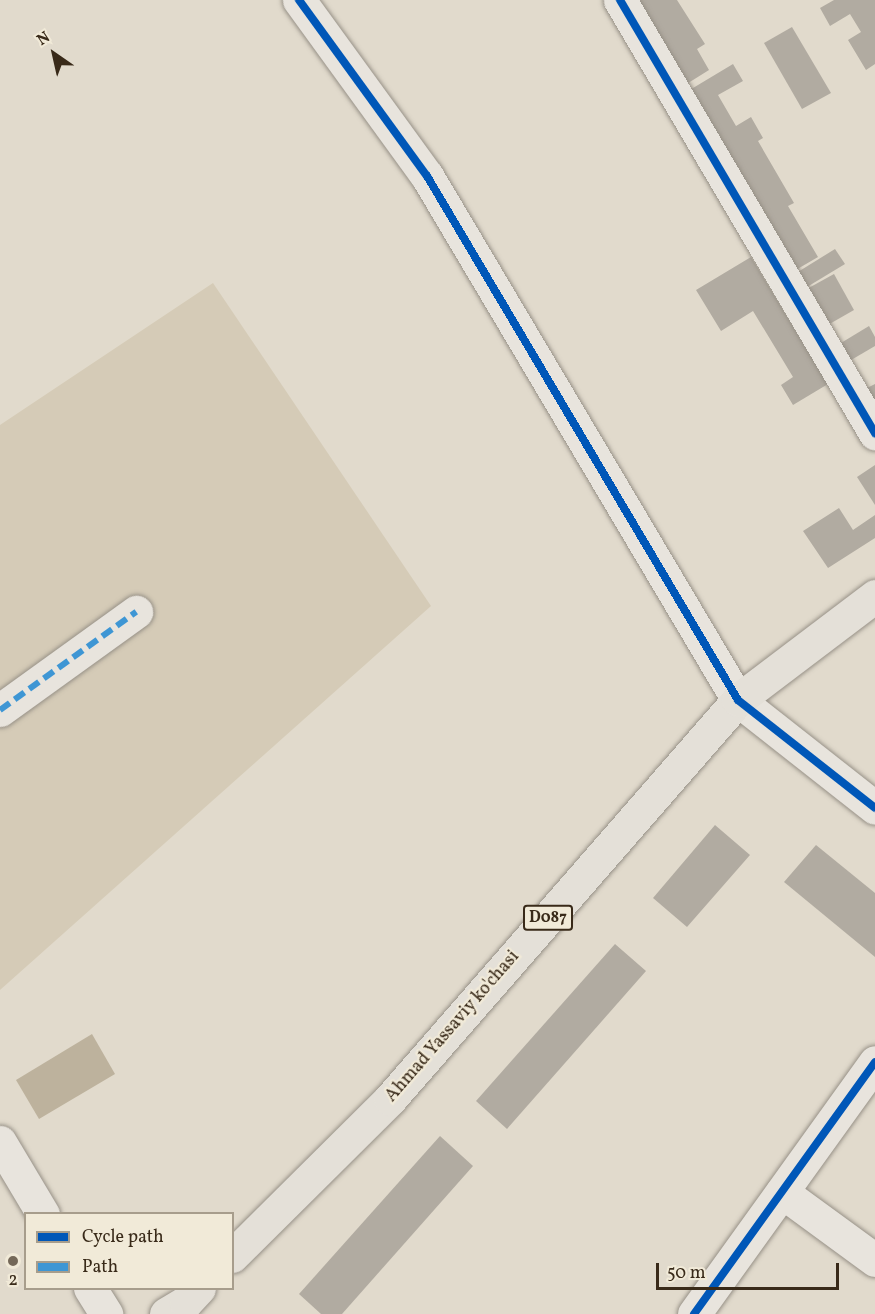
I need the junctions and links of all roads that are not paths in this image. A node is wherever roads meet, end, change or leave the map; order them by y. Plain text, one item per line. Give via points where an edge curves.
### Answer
1 (298, 0) edge
2 (620, 0) edge
3 (875, 433) edge
4 (875, 596) edge
5 (136, 612) dead end
6 (738, 700) junction
7 (0, 710) edge
8 (875, 808) edge
9 (875, 1062) edge
10 (0, 1142) edge
11 (782, 1192) junction
12 (42, 1212) edge
13 (234, 1254) edge
14 (875, 1260) edge
15 (91, 1290) edge
16 (105, 1314) edge
17 (694, 1314) edge

1 - 6 street via 427,176
2 - 3 street
4 - 6 main road, Ahmad Yassaviy ko'chasi / D087
5 - 7 street
6 - 8 street
6 - 13 main road, Ahmad Yassaviy ko'chasi / D087 via 390,1099
9 - 11 street
10 - 12 street
11 - 14 street
11 - 17 street
15 - 16 street

